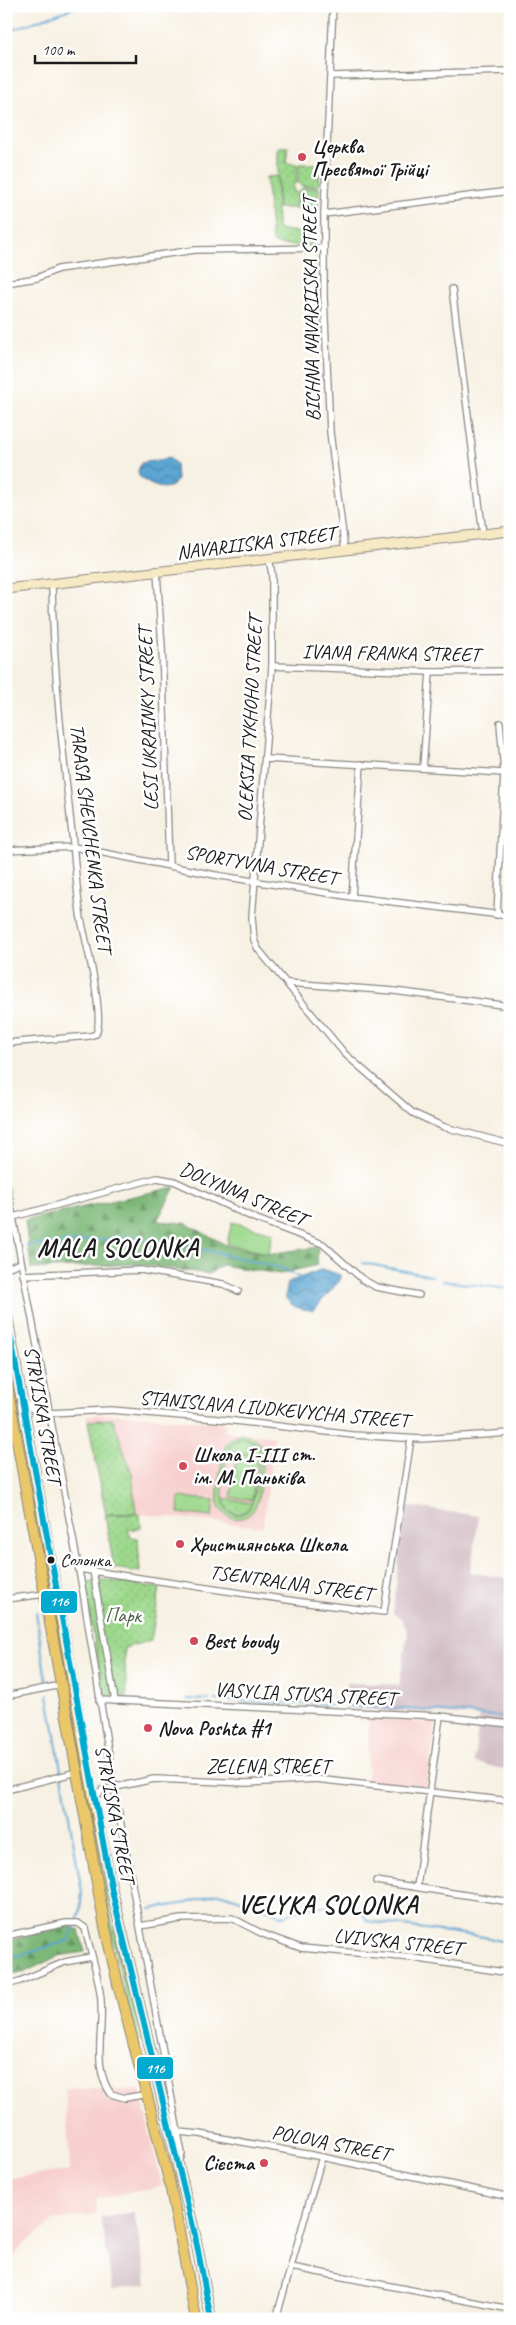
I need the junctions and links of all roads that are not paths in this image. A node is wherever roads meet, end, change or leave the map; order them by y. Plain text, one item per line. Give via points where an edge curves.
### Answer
1 (333, 6) edge
2 (510, 71) edge
3 (330, 76) junction
4 (510, 191) edge
5 (324, 214) junction
6 (324, 248) junction
7 (6, 283) edge
8 (452, 289) dead end
9 (510, 531) edge
10 (483, 534) junction
11 (345, 551) junction
12 (269, 559) junction
13 (157, 572) junction
14 (52, 584) junction
15 (6, 589) edge
16 (272, 666) junction
17 (510, 671) edge
18 (430, 672) junction
19 (500, 723) dead end
20 (266, 759) junction
21 (361, 764) junction
22 (422, 768) junction
23 (504, 773) junction
24 (74, 847) junction
25 (6, 850) edge
26 (169, 865) junction
27 (256, 881) junction
28 (352, 897) junction
29 (497, 915) junction
30 (510, 916) edge
31 (288, 983) junction
32 (510, 1006) edge
33 (6, 1043) edge
34 (510, 1144) edge
35 (6, 1180) edge
36 (13, 1217) junction
37 (21, 1263) junction
38 (6, 1268) edge
39 (23, 1275) junction
40 (238, 1291) dead end
41 (419, 1295) dead end
42 (6, 1311) edge
43 (6, 1380) edge
44 (22, 1400) junction
45 (35, 1411) junction
46 (49, 1413) junction
47 (11, 1427) edge
48 (27, 1427) junction
49 (510, 1434) edge
50 (410, 1438) junction
51 (78, 1569) junction
52 (93, 1571) junction
53 (45, 1594) junction
54 (6, 1599) edge
55 (62, 1685) junction
56 (6, 1696) edge
57 (99, 1700) junction
58 (115, 1701) junction
59 (440, 1716) junction
60 (510, 1724) edge
61 (77, 1772) junction
62 (90, 1777) junction
63 (111, 1788) junction
64 (6, 1790) edge
65 (429, 1793) junction
66 (94, 1800) junction
67 (510, 1801) edge
68 (376, 1881) dead end
69 (417, 1887) junction
70 (510, 1902) edge
71 (140, 1926) junction
72 (6, 1936) edge
73 (91, 1956) junction
74 (510, 1973) edge
75 (6, 1985) edge
76 (148, 2094) junction
77 (178, 2132) junction
78 (322, 2157) junction
79 (178, 2164) junction
80 (510, 2197) edge
81 (291, 2267) junction
82 (510, 2309) edge
83 (196, 2319) edge
84 (211, 2319) edge
85 (276, 2319) edge

1 - 3 street, BICHNA NAVARIISKA STREET
2 - 3 street
3 - 5 street, BICHNA NAVARIISKA STREET
4 - 5 street
5 - 6 street, BICHNA NAVARIISKA STREET
6 - 7 street via 195,250 58,269 37,278
6 - 11 street, BICHNA NAVARIISKA STREET via 330,432
8 - 10 street
9 - 10 street, NAVARIISKA STREET
10 - 11 street, NAVARIISKA STREET
11 - 12 street, NAVARIISKA STREET
12 - 13 street, NAVARIISKA STREET
12 - 16 street, OLEKSIA TYKHOHO STREET via 272,574
13 - 14 street, NAVARIISKA STREET
13 - 26 street, LESI UKRAINKY STREET
14 - 15 street, NAVARIISKA STREET
14 - 24 street, TARASA SHEVCHENKA STREET via 60,728
16 - 18 street, IVANA FRANKA STREET
16 - 20 street, OLEKSIA TYKHOHO STREET
17 - 18 street, IVANA FRANKA STREET
18 - 22 street
19 - 23 street
20 - 21 street
20 - 27 street, OLEKSIA TYKHOHO STREET
21 - 22 street
21 - 28 street
22 - 23 street
23 - 29 street
24 - 25 street, SPORTYVNA STREET
24 - 26 street, SPORTYVNA STREET
24 - 33 street, TARASA SHEVCHENKA STREET via 78,903 99,1011 99,1030 90,1036
26 - 27 street, SPORTYVNA STREET
27 - 28 street, SPORTYVNA STREET
27 - 31 street, OLEKSIA TYKHOHO STREET via 252,917 254,940
28 - 29 street, SPORTYVNA STREET
29 - 30 street, SPORTYVNA STREET
31 - 32 street via 394,991
31 - 34 street, OLEKSIA TYKHOHO STREET via 345,1054 413,1113 444,1127
35 - 36 street
36 - 37 street
36 - 41 street, DOLYNNA STREET via 158,1178 174,1180 254,1218 322,1244 376,1287
37 - 38 street
37 - 39 street
39 - 40 street via 141,1270 223,1284
39 - 46 street
42 - 44 highway, STRYISKA STREET
43 - 47 highway, STRYISKA STREET
44 - 45 street
44 - 48 highway, STRYISKA STREET
45 - 46 street, STANISLAVA LIUDKEVYCHA STREET
45 - 48 street via 28,1417
46 - 50 street, STANISLAVA LIUDKEVYCHA STREET via 111,1410 347,1435
46 - 51 street
47 - 53 highway, STRYISKA STREET
48 - 62 highway, STRYISKA STREET
49 - 50 street, STANISLAVA LIUDKEVYCHA STREET
50 - 52 street, TSENTRALNA STREET via 384,1612
51 - 52 street, TSENTRALNA STREET
51 - 57 street
52 - 58 street
53 - 54 street
53 - 55 highway, STRYISKA STREET
55 - 56 street
55 - 61 highway, STRYISKA STREET
57 - 58 street, VASYLIA STUSA STREET
57 - 63 street
58 - 59 street, VASYLIA STUSA STREET
59 - 60 street, VASYLIA STUSA STREET
59 - 65 street
61 - 64 street
61 - 76 highway, STRYISKA STREET via 110,1946
62 - 63 street via 97,1785
62 - 66 highway, STRYISKA STREET
63 - 65 street, ZELENA STREET via 154,1779 247,1783 316,1780
63 - 66 street, ZELENA STREET via 100,1791
63 - 71 street
65 - 67 street, ZELENA STREET
65 - 69 street
66 - 79 highway, STRYISKA STREET via 132,1980
68 - 69 street
69 - 70 street
71 - 74 street, LVIVSKA STREET via 181,1919 232,1918 301,1948 405,1957
71 - 77 street
72 - 73 street via 78,1923 85,1928
73 - 75 street via 65,1962
73 - 76 street via 103,2013 101,2075 111,2094 125,2098
76 - 83 highway, STRYISKA STREET via 176,2211
77 - 78 street, POLOVA STREET
77 - 79 street via 182,2154
78 - 80 street, POLOVA STREET
78 - 81 street
79 - 84 highway, STRYISKA STREET
81 - 82 street
81 - 85 street

